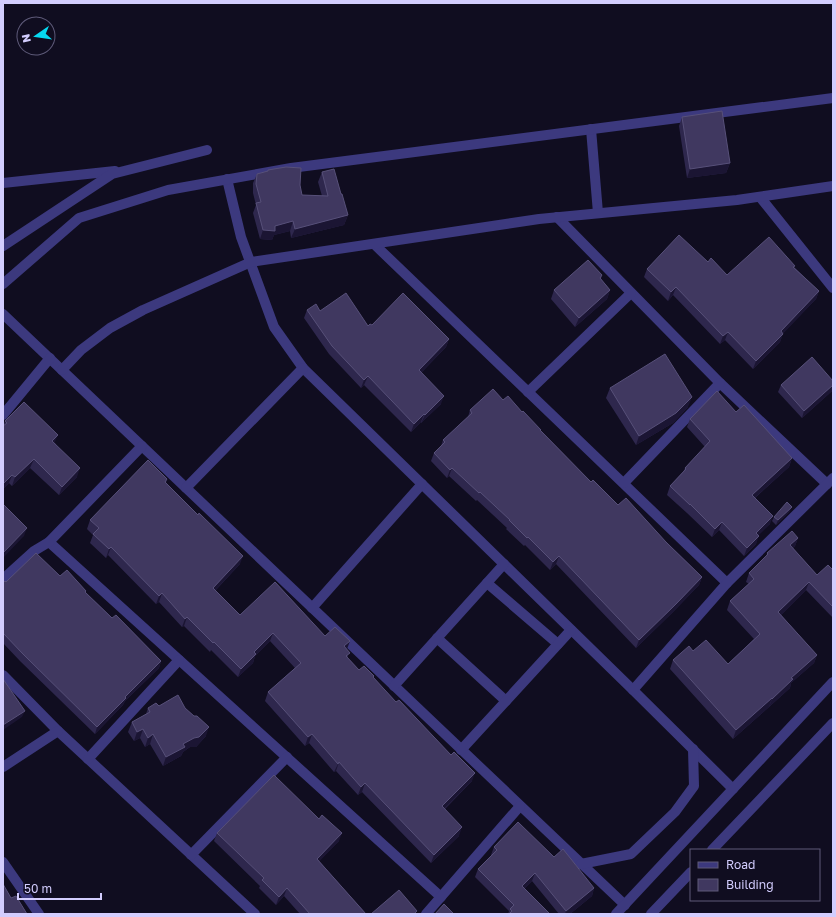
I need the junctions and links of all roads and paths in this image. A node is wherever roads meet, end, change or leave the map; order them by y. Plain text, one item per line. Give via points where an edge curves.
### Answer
1 (833, 98) edge
2 (591, 129) junction
3 (207, 150) dead end
4 (129, 170) junction
5 (227, 179) junction
6 (3, 183) edge
7 (833, 186) edge
8 (760, 197) junction
9 (598, 213) junction
10 (557, 217) junction
11 (374, 244) junction
12 (3, 246) edge
13 (251, 262) junction
14 (3, 284) edge
15 (833, 288) edge
16 (631, 292) junction
17 (3, 314) edge
18 (50, 358) junction
19 (302, 368) junction
20 (62, 370) junction
21 (720, 383) junction
22 (528, 392) junction
23 (3, 415) edge
24 (142, 446) junction
25 (830, 481) edge
26 (624, 483) junction
27 (422, 484) junction
28 (186, 488) junction
29 (48, 542) junction
30 (504, 564) junction
31 (3, 579) edge
32 (487, 583) junction
33 (727, 583) junction
34 (312, 608) junction
35 (571, 630) junction
36 (437, 638) junction
37 (558, 644) junction
38 (179, 660) junction
39 (3, 675) edge
40 (833, 682) edge
41 (394, 686) junction
42 (633, 690) junction
43 (506, 701) junction
44 (833, 723) edge
45 (58, 731) junction
46 (692, 749) junction
47 (461, 750) junction
48 (287, 757) junction
49 (88, 759) junction
50 (3, 767) edge
51 (733, 789) junction
52 (520, 806) junction
53 (713, 849) edge
54 (191, 855) junction
55 (3, 862) edge
56 (581, 864) junction
57 (690, 873) edge
58 (441, 897) junction
59 (624, 905) junction
60 (250, 912) edge
61 (39, 914) edge
62 (426, 914) edge
63 (616, 914) edge
64 (651, 914) edge

1 - 2 street
2 - 5 street via 291,168
2 - 9 street
3 - 4 street
4 - 6 street
4 - 12 street via 112,174
5 - 13 street via 241,237
5 - 14 street via 168,190 79,218
7 - 8 street
8 - 9 street
8 - 15 street
9 - 10 street
10 - 11 street
10 - 16 street
11 - 13 street
11 - 22 street
13 - 19 street via 274,327
13 - 20 street via 143,310 110,328 81,350
16 - 21 street
16 - 22 street
17 - 18 street
18 - 20 street
18 - 23 street
19 - 27 street
19 - 28 street
20 - 24 street
21 - 25 street
21 - 26 street
22 - 26 street
24 - 28 street
24 - 29 street
25 - 33 street
26 - 33 street
27 - 30 street
27 - 34 street
28 - 34 street
29 - 31 street
29 - 38 street
30 - 32 street
30 - 35 street
32 - 36 street
32 - 37 street
33 - 42 street
34 - 41 street
35 - 37 street
35 - 42 street
36 - 41 street
36 - 43 street
37 - 43 street
38 - 48 street
38 - 49 street
39 - 45 street
40 - 51 street
41 - 47 street
42 - 46 street
43 - 47 street
44 - 53 street
45 - 49 street
45 - 50 street
46 - 51 street
46 - 56 street via 694,786 675,812 631,854
47 - 52 street
48 - 54 street
48 - 58 street
49 - 54 street
51 - 59 street
52 - 56 street
52 - 58 street
54 - 60 street
55 - 61 street
56 - 59 street
57 - 64 street
58 - 62 street
59 - 63 street

